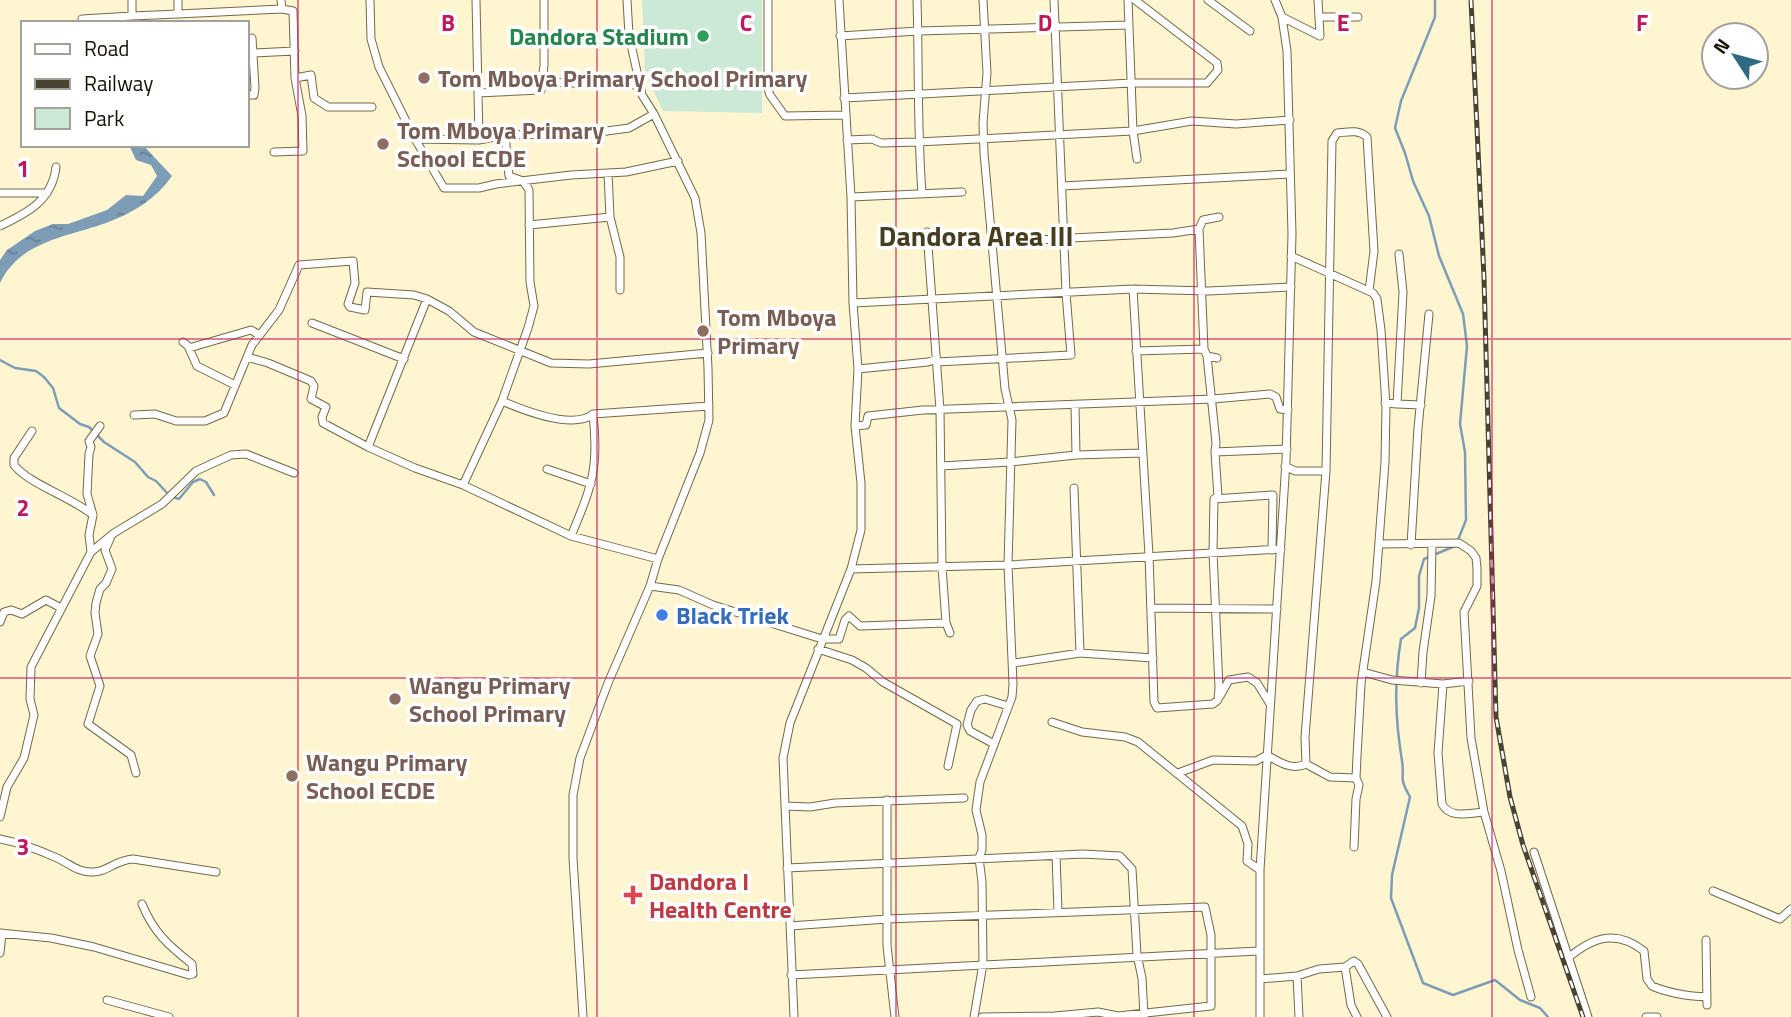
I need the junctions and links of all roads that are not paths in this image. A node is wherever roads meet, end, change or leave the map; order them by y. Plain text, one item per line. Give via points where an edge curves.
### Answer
1 (132, 0) edge
2 (178, 0) edge
3 (370, 0) edge
4 (477, 0) edge
5 (544, 0) edge
6 (627, 0) edge
7 (768, 0) edge
8 (839, 0) edge
9 (917, 0) edge
10 (983, 0) edge
11 (1054, 0) edge
12 (1128, 0) edge
13 (1135, 0) edge
14 (1208, 0) edge
15 (1275, 0) edge
16 (1318, 0) edge
17 (281, 4) edge
18 (178, 14) junction
19 (132, 16) junction
20 (1282, 17) junction
21 (1320, 17) junction
22 (1358, 18) dead end
23 (82, 19) dead end
24 (156, 19) edge
25 (1129, 25) junction
26 (1055, 27) junction
27 (986, 29) junction
28 (918, 31) junction
29 (1250, 31) dead end
30 (840, 36) junction
31 (252, 38) dead end
32 (295, 51) junction
33 (253, 53) junction
34 (295, 78) junction
35 (541, 82) junction
36 (1132, 83) junction
37 (639, 85) junction
38 (1059, 87) junction
39 (985, 91) junction
40 (478, 93) junction
41 (920, 94) junction
42 (248, 95) edge
43 (844, 97) junction
44 (372, 107) dead end
45 (654, 114) junction
46 (846, 115) junction
47 (1290, 120) junction
48 (1133, 131) junction
49 (1060, 134) junction
50 (505, 135) junction
51 (984, 138) junction
52 (415, 139) junction
53 (480, 140) junction
54 (847, 140) junction
55 (918, 142) junction
56 (274, 152) dead end
57 (1137, 159) dead end
58 (678, 162) junction
59 (56, 167) dead end
60 (608, 173) junction
61 (1290, 174) junction
62 (523, 181) junction
63 (1062, 186) junction
64 (962, 192) dead end
65 (0, 193) edge
66 (922, 193) junction
67 (47, 194) junction
68 (851, 197) junction
69 (610, 217) junction
70 (1219, 217) dead end
71 (529, 225) junction
72 (0, 226) edge
73 (1199, 229) junction
74 (927, 232) dead end
75 (1064, 238) junction
76 (993, 242) junction
77 (1399, 254) dead end
78 (1291, 256) junction
79 (1331, 275) junction
80 (1291, 287) junction
81 (1133, 289) junction
82 (620, 290) dead end
83 (1201, 290) junction
84 (1369, 291) junction
85 (1066, 293) junction
86 (998, 297) junction
87 (426, 299) junction
88 (932, 299) junction
89 (853, 303) junction
90 (1429, 314) dead end
91 (312, 323) dead end
92 (258, 334) junction
93 (520, 349) junction
94 (1136, 351) junction
95 (1205, 352) junction
96 (708, 353) junction
97 (247, 357) junction
98 (1217, 358) dead end
99 (404, 359) junction
100 (937, 360) junction
101 (1002, 360) junction
102 (858, 369) junction
103 (235, 385) junction
104 (1213, 399) junction
105 (502, 401) junction
106 (1138, 401) junction
107 (1385, 403) junction
108 (1397, 404) junction
109 (1421, 404) junction
110 (1075, 405) junction
111 (709, 406) junction
112 (1010, 407) junction
113 (940, 410) junction
114 (1288, 410) junction
115 (593, 414) junction
116 (134, 415) dead end
117 (855, 426) junction
118 (96, 430) dead end
119 (32, 431) dead end
120 (368, 447) junction
121 (1287, 449) junction
122 (1215, 452) junction
123 (1142, 453) junction
124 (1076, 455) junction
125 (1010, 462) junction
126 (941, 466) junction
127 (1285, 466) junction
128 (547, 469) dead end
129 (1326, 471) junction
130 (294, 473) dead end
131 (591, 484) junction
132 (463, 485) junction
133 (1074, 488) dead end
134 (1214, 499) junction
135 (93, 515) junction
136 (114, 533) junction
137 (571, 536) junction
138 (1379, 544) junction
139 (1411, 544) junction
140 (1432, 545) junction
141 (1281, 549) junction
142 (1272, 550) junction
143 (91, 552) junction
144 (1213, 552) junction
145 (1149, 555) junction
146 (657, 559) junction
147 (1077, 560) junction
148 (1008, 565) junction
149 (942, 566) junction
150 (851, 569) junction
151 (650, 586) junction
152 (61, 608) junction
153 (1150, 608) junction
154 (1217, 609) junction
155 (1276, 609) junction
156 (0, 622) edge
157 (946, 623) junction
158 (950, 633) dead end
159 (822, 639) junction
160 (818, 649) junction
161 (1080, 653) junction
162 (1153, 658) junction
163 (1014, 663) junction
164 (1363, 672) junction
165 (1469, 681) junction
166 (1421, 683) junction
167 (1443, 684) junction
168 (1218, 700) junction
169 (1270, 705) junction
170 (1008, 706) junction
171 (1052, 722) dead end
172 (994, 744) junction
173 (1267, 755) junction
174 (1306, 764) junction
175 (948, 766) dead end
176 (136, 773) dead end
177 (1178, 773) junction
178 (1356, 778) junction
179 (964, 798) dead end
180 (887, 800) junction
181 (785, 806) junction
182 (1484, 812) junction
183 (0, 817) edge
184 (0, 839) edge
185 (1354, 848) dead end
186 (1534, 852) dead end
187 (1056, 855) junction
188 (979, 858) junction
189 (887, 862) junction
190 (787, 868) junction
191 (1260, 870) junction
192 (216, 872) dead end
193 (1713, 891) dead end
194 (142, 904) dead end
195 (1136, 909) junction
196 (1791, 909) edge
197 (1058, 912) junction
198 (982, 916) junction
199 (887, 919) junction
200 (790, 926) junction
201 (1, 933) edge
202 (1706, 940) dead end
203 (1258, 951) junction
204 (0, 953) edge
205 (1210, 954) junction
206 (1137, 955) junction
207 (1568, 958) junction
208 (983, 964) junction
209 (1345, 967) junction
210 (890, 969) junction
211 (791, 975) junction
212 (1297, 976) junction
213 (1260, 979) junction
214 (1531, 997) dead end
215 (107, 1000) dead end
216 (1055, 1016) edge
217 (1144, 1016) edge
218 (166, 1017) edge
219 (583, 1017) edge
220 (794, 1017) edge
221 (895, 1017) edge
222 (974, 1017) edge
223 (982, 1017) edge
224 (1260, 1017) edge
225 (1299, 1017) edge
226 (1355, 1017) edge
227 (1387, 1017) edge
228 (1588, 1017) edge
229 (1646, 1017) edge
230 (1657, 1017) edge

1 - 19 street
2 - 18 street
3 - 52 street via 371,39 379,67
4 - 40 street
5 - 35 street
6 - 37 street
7 - 46 street via 768,89 773,101 785,116
8 - 30 street
9 - 28 street
10 - 27 street
11 - 26 street
12 - 25 street
13 - 36 street via 1217,63 1218,70 1207,83
14 - 29 street
15 - 20 street
16 - 21 street
17 - 18 street
17 - 32 street via 293,11
18 - 24 street
19 - 23 street
19 - 24 street
20 - 21 street via 1321,36
20 - 47 street
21 - 22 street
25 - 26 street
25 - 36 street
26 - 27 street
26 - 38 street
27 - 28 street
27 - 39 street
28 - 30 street
28 - 41 street
30 - 43 street
31 - 33 street
32 - 33 street
32 - 34 street
33 - 42 street via 255,88 254,94
34 - 44 street via 312,75 314,98 328,107
34 - 56 street via 303,151
35 - 37 street
35 - 40 street via 541,90
36 - 38 street
36 - 48 street
37 - 45 street
38 - 39 street
38 - 49 street
39 - 41 street
39 - 51 street
40 - 53 street
41 - 43 street
41 - 55 street
43 - 46 street
45 - 50 street via 629,128
45 - 58 street
46 - 54 street
47 - 48 street via 1192,121
47 - 61 street
48 - 49 street
48 - 57 street
49 - 51 street
49 - 63 street
50 - 53 street
50 - 62 street via 509,176
51 - 55 street
51 - 76 street
52 - 53 street
52 - 62 street via 444,188
54 - 55 street
54 - 68 street
55 - 66 street
58 - 60 street
58 - 96 street via 695,198 701,233
59 - 67 street
60 - 62 street
60 - 69 street
61 - 63 street
61 - 78 street
62 - 71 street via 530,190
63 - 75 street
64 - 66 street
65 - 67 street
66 - 68 street
67 - 72 street via 38,206
68 - 89 street
69 - 71 street
69 - 82 street via 620,257
70 - 73 street via 1203,220
71 - 93 street via 534,306
73 - 75 street
73 - 83 street
74 - 88 street
75 - 76 street
75 - 85 street
76 - 86 street
77 - 108 street via 1403,292
78 - 79 street
78 - 80 street
79 - 84 street
79 - 84 street via 1332,141 1337,133 1353,131 1367,137 1374,251
79 - 129 street
80 - 83 street
80 - 114 street
81 - 83 street
81 - 85 street
81 - 94 street
83 - 95 street
84 - 107 street via 1377,299
85 - 86 street
85 - 101 street via 1071,355
86 - 88 street
86 - 101 street
87 - 92 street via 367,292 365,310 350,307 353,261 299,265 279,310
87 - 93 street via 449,310 474,332
87 - 99 street
88 - 89 street
88 - 100 street
89 - 102 street
90 - 109 street
91 - 99 street
92 - 97 street
92 - 103 street via 251,330 186,345 197,366
93 - 96 street via 551,363 589,364
93 - 105 street
94 - 95 street
94 - 106 street
95 - 98 street
95 - 104 street
96 - 111 street
97 - 103 street
97 - 120 street via 312,381 311,399 326,407 323,423
99 - 120 street
100 - 101 street
100 - 102 street
100 - 113 street
101 - 112 street
102 - 117 street
103 - 116 street via 224,413 205,421
104 - 106 street
104 - 114 street via 1270,394 1280,409
104 - 122 street
105 - 115 street via 553,419
105 - 132 street
106 - 110 street
106 - 123 street
107 - 108 street
107 - 138 street
108 - 109 street
109 - 139 street
110 - 112 street
110 - 124 street
111 - 115 street
111 - 146 street via 700,453
112 - 113 street
112 - 125 street
113 - 117 street via 868,416 866,425
113 - 126 street
114 - 121 street
115 - 131 street via 597,447
117 - 150 street via 861,530
118 - 135 street via 89,440 87,494
119 - 135 street via 14,458 14,466 25,477
120 - 132 street
121 - 122 street
121 - 127 street
122 - 134 street via 1218,497
123 - 124 street
123 - 145 street
124 - 125 street
125 - 126 street
125 - 148 street
126 - 149 street
127 - 129 street via 1296,471
127 - 141 street
128 - 131 street
129 - 174 street
130 - 136 street via 246,454 232,455 196,471 162,504
131 - 137 street
132 - 137 street
133 - 147 street
134 - 142 street via 1273,495
134 - 144 street
135 - 143 street
136 - 143 street
136 - 176 street via 104,550 112,569 100,589 95,613 98,634 90,656 100,686 88,724 131,755
137 - 146 street
138 - 139 street
138 - 164 street
139 - 140 street
140 - 165 street via 1459,543 1476,558 1477,586 1464,612
140 - 166 street via 1432,596
141 - 142 street
141 - 155 street
142 - 144 street
143 - 152 street
144 - 145 street
144 - 154 street
145 - 147 street
145 - 153 street
146 - 151 street
147 - 148 street
147 - 161 street
148 - 149 street
148 - 163 street
149 - 150 street
149 - 157 street
150 - 159 street
151 - 159 street via 679,590
151 - 219 street via 592,722 573,795
152 - 156 street via 46,600 22,614 4,612
152 - 183 street via 31,667 34,715 24,758 7,787
153 - 154 street
153 - 162 street
154 - 155 street
154 - 168 street
155 - 169 street
157 - 158 street
157 - 159 street via 860,626 849,616 839,639
159 - 160 street
160 - 175 street via 859,664 957,724
160 - 181 street via 785,740
161 - 162 street
161 - 163 street
162 - 168 street via 1156,708
163 - 170 street
164 - 166 street
164 - 178 street
165 - 167 street
165 - 182 street via 1471,738
166 - 167 street
167 - 182 street via 1438,753 1442,804 1453,814
168 - 169 street via 1229,680 1248,677
169 - 173 street
170 - 172 street
170 - 172 street via 985,699 976,701 971,710 970,731
171 - 177 street via 1138,742
172 - 188 street via 977,796 982,835
173 - 174 street via 1285,765
173 - 177 street via 1256,761 1213,760
173 - 191 street
174 - 178 street via 1330,777
177 - 191 street via 1242,826 1247,861
178 - 185 street
179 - 180 street
180 - 181 street
180 - 189 street
181 - 190 street
182 - 214 street
184 - 192 street via 59,859 72,869 95,873 120,859
186 - 207 street
187 - 188 street
187 - 195 street via 1113,854 1125,860 1132,869
187 - 197 street
188 - 189 street
188 - 198 street
189 - 190 street
189 - 199 street
190 - 200 street
191 - 203 street
193 - 196 street via 1780,919
194 - 201 street via 150,923 165,943 192,964 194,974 94,947
195 - 197 street
195 - 205 street via 1204,907
195 - 206 street
197 - 198 street
198 - 199 street
198 - 208 street
199 - 200 street
199 - 210 street
200 - 211 street
201 - 204 street
202 - 207 street via 1707,1001 1652,986 1644,951 1622,939 1590,941
203 - 205 street
203 - 213 street
205 - 206 street
205 - 217 street via 1212,1006
206 - 208 street
206 - 217 street
207 - 228 street
208 - 210 street
208 - 222 street
209 - 212 street
209 - 226 street
209 - 227 street via 1354,961 1358,964
210 - 211 street
210 - 221 street
211 - 220 street
212 - 213 street
212 - 225 street
213 - 224 street
215 - 218 street
216 - 217 street via 1098,1012
216 - 223 street
229 - 230 street

